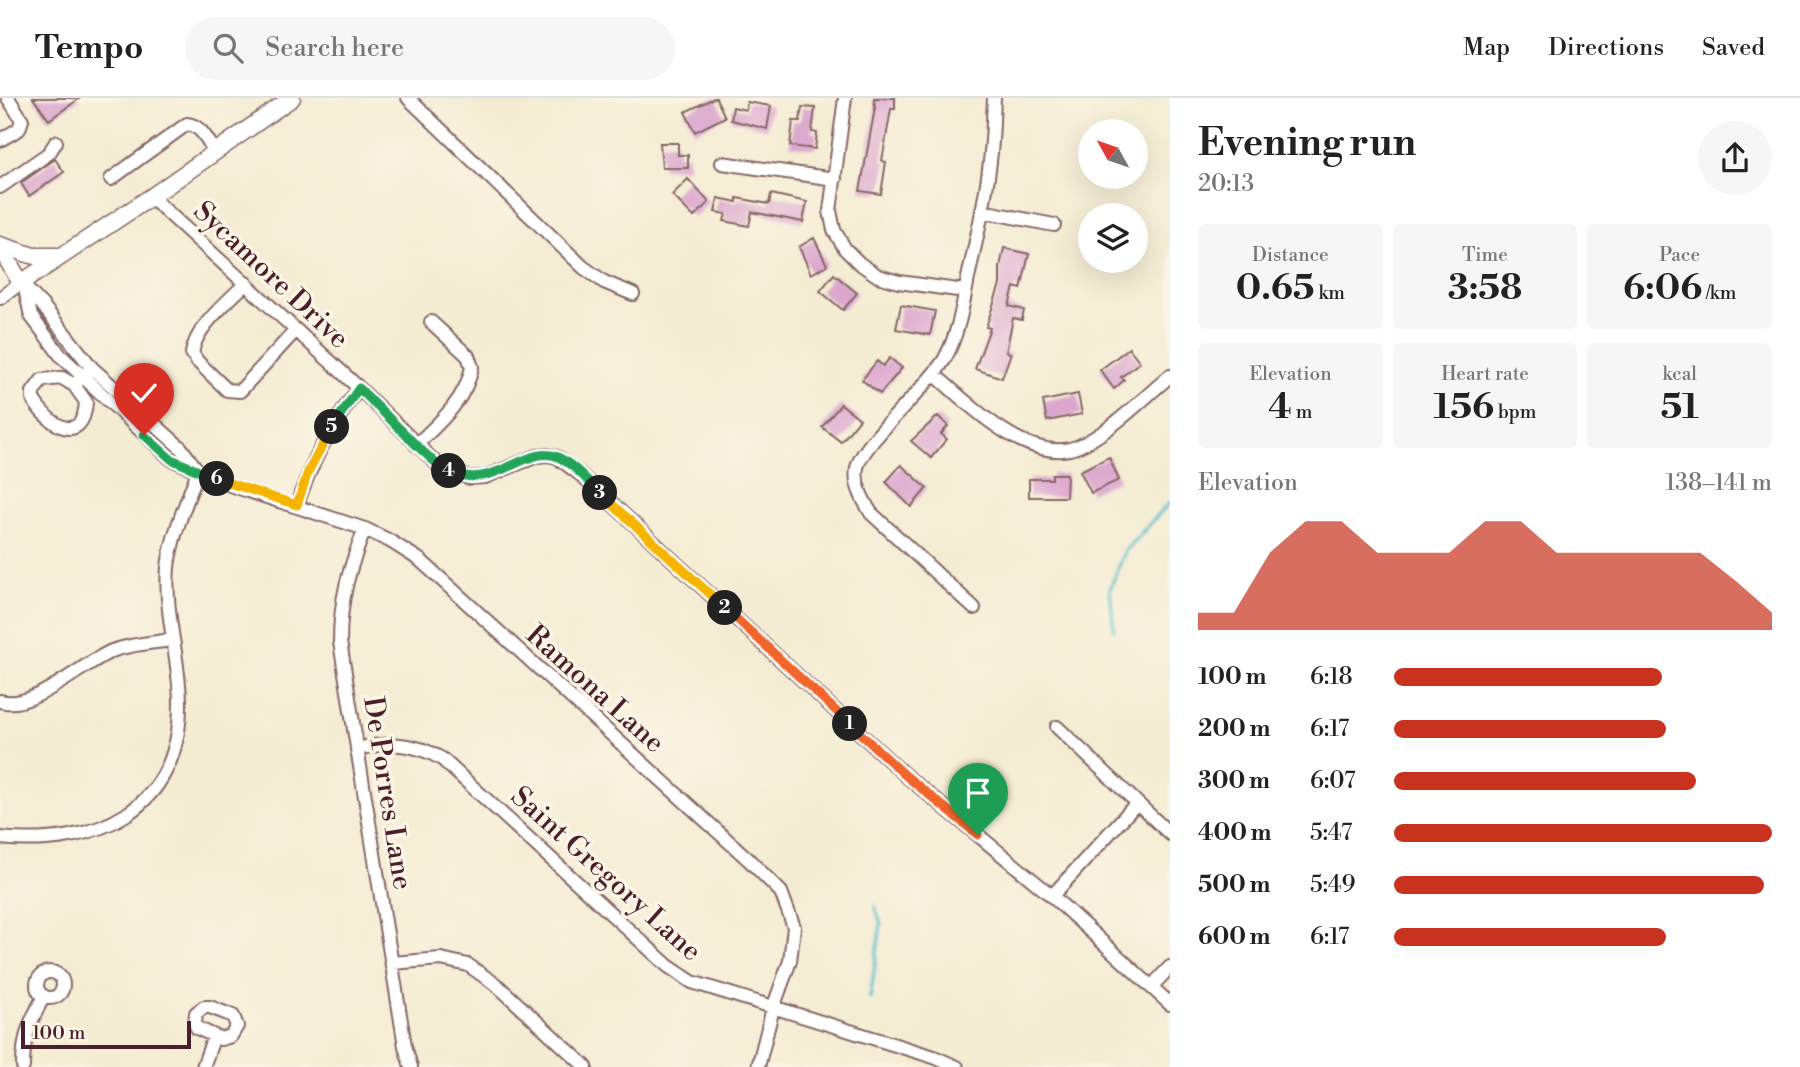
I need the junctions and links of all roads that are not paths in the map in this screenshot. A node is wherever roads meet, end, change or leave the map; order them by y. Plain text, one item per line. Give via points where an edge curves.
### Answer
1 (8, 98) edge
2 (292, 98) edge
3 (408, 98) edge
4 (845, 98) edge
5 (993, 98) edge
6 (0, 140) edge
7 (56, 142) dead end
8 (215, 152) junction
9 (722, 163) dead end
10 (111, 179) dead end
11 (835, 179) junction
12 (0, 187) edge
13 (151, 197) junction
14 (982, 211) junction
15 (1054, 225) dead end
16 (0, 247) edge
17 (62, 256) junction
18 (246, 283) junction
19 (23, 286) junction
20 (965, 291) junction
21 (633, 294) dead end
22 (0, 298) edge
23 (431, 322) dead end
24 (296, 330) junction
25 (935, 375) junction
26 (1170, 376) edge
27 (83, 377) junction
28 (359, 388) junction
29 (154, 424) junction
30 (144, 435) junction
31 (416, 445) junction
32 (198, 471) junction
33 (297, 505) junction
34 (365, 529) junction
35 (974, 608) dead end
36 (171, 640) junction
37 (0, 701) edge
38 (1057, 727) dead end
39 (357, 749) junction
40 (1136, 804) junction
41 (1170, 834) edge
42 (0, 838) edge
43 (1052, 896) junction
44 (392, 963) junction
45 (1170, 967) edge
46 (1151, 987) junction
47 (44, 996) dead end
48 (1170, 1004) edge
49 (773, 1008) junction
50 (214, 1036) dead end
51 (23, 1067) edge
52 (203, 1067) edge
53 (411, 1067) edge
54 (586, 1067) edge
55 (758, 1067) edge
56 (957, 1067) edge

1 - 6 street via 22,120 19,129
2 - 8 main road
3 - 21 street via 583,267
4 - 11 street
5 - 14 street
7 - 12 street via 50,153
8 - 10 street via 199,129 187,124
8 - 13 main road
9 - 11 street
11 - 20 street via 830,211 834,230 859,263 878,276 899,282
13 - 17 main road
13 - 18 street, Sycamore Drive
14 - 15 street
14 - 20 street
16 - 17 main road via 34,256
16 - 19 main road
17 - 19 main road
18 - 24 street, Sycamore Drive
18 - 24 street via 193,344 197,361 227,390 240,391
19 - 22 street
19 - 27 street, Ramona Lane via 43,306
20 - 25 street via 955,334
23 - 31 street via 468,356 472,367 465,389
24 - 28 street, Sycamore Drive
25 - 26 street via 1020,441 1047,448 1077,447 1108,429
25 - 35 street via 860,458 857,480 871,513
27 - 27 street via 48,378 36,385 33,399 55,424 68,429 82,421 86,402
27 - 29 street, Ramona Lane
27 - 30 street, Ramona Lane
28 - 31 street, Sycamore Drive
28 - 33 street via 323,441
29 - 30 street
29 - 32 street, Ramona Lane
30 - 32 street, Ramona Lane via 171,459
31 - 43 street, Sycamore Drive via 439,466 469,478 485,477 537,456 557,457 582,475 905,775
32 - 33 street, Ramona Lane
32 - 36 street via 168,569
33 - 34 street, Ramona Lane
34 - 39 street, De Porres Lane via 345,582 340,613 340,642
34 - 49 street, Ramona Lane via 419,560 781,892 794,927 790,961
36 - 37 street via 115,650 24,702
36 - 42 street via 180,702 177,745 154,791 126,816 81,834 42,840
38 - 40 street
39 - 44 street, De Porres Lane
39 - 49 street, Saint Gregory Lane via 403,744 428,750 668,966 692,982
40 - 41 street
40 - 43 street
43 - 46 street, Sycamore Drive
44 - 53 street, De Porres Lane
44 - 54 street via 440,959 468,965 498,986
45 - 46 street
46 - 48 street, Sycamore Drive
47 - 51 street via 27,1026
49 - 55 street, Ramona Lane
49 - 56 street, Saint Gregory Lane
50 - 52 street

